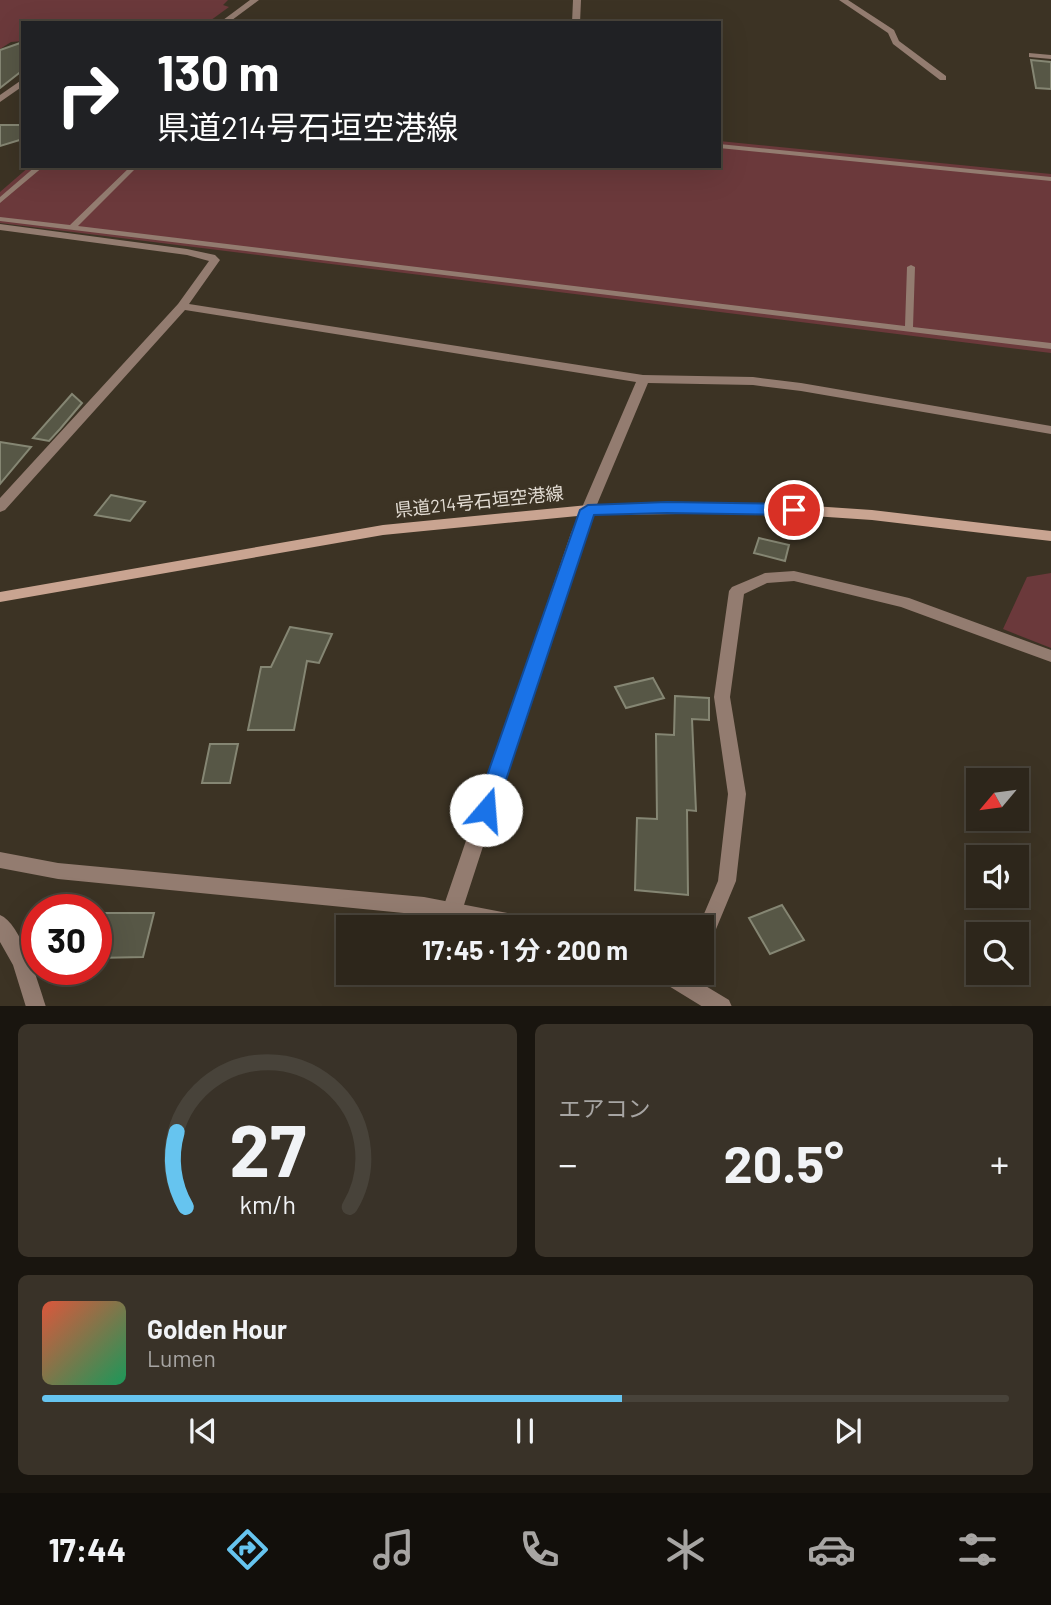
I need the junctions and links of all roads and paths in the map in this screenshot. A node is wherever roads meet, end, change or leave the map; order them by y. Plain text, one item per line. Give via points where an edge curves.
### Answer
1 (255, 0) edge
2 (577, 0) edge
3 (843, 0) edge
4 (226, 21) edge
5 (576, 21) edge
6 (1031, 55) dead end
7 (1051, 57) edge
8 (943, 78) dead end
9 (21, 83) edge
10 (0, 99) edge
11 (721, 146) edge
12 (39, 168) edge
13 (133, 168) edge
14 (1051, 179) edge
15 (0, 201) edge
16 (0, 219) edge
17 (0, 227) edge
18 (72, 228) junction
19 (911, 267) dead end
20 (182, 306) junction
21 (909, 328) junction
22 (1051, 346) edge
23 (643, 379) junction
24 (1051, 429) edge
25 (0, 507) edge
26 (588, 510) junction
27 (1051, 536) edge
28 (0, 597) edge
29 (1051, 656) edge
30 (0, 860) edge
31 (452, 911) junction
32 (472, 915) edge
33 (713, 915) edge
34 (0, 924) edge
35 (691, 985) edge
36 (36, 1006) edge
37 (722, 1006) edge

1 - 4 street
2 - 5 street
3 - 8 street via 891,32 896,42
6 - 7 street
9 - 10 street
11 - 14 lane
12 - 15 lane
13 - 18 lane
16 - 18 lane
17 - 20 street via 211,257 215,264
18 - 21 lane
19 - 21 lane
20 - 23 street
20 - 25 street
21 - 22 lane
23 - 24 street via 801,387
23 - 26 street
26 - 27 main road, 県道214号石垣空港線 via 768,508
26 - 28 main road, 県道214号石垣空港線 via 383,530
26 - 31 street
29 - 33 street via 904,602 794,576 765,578 737,591 722,697 737,794 727,881
30 - 31 street via 58,871
31 - 32 street
34 - 36 street via 22,962
35 - 37 street

